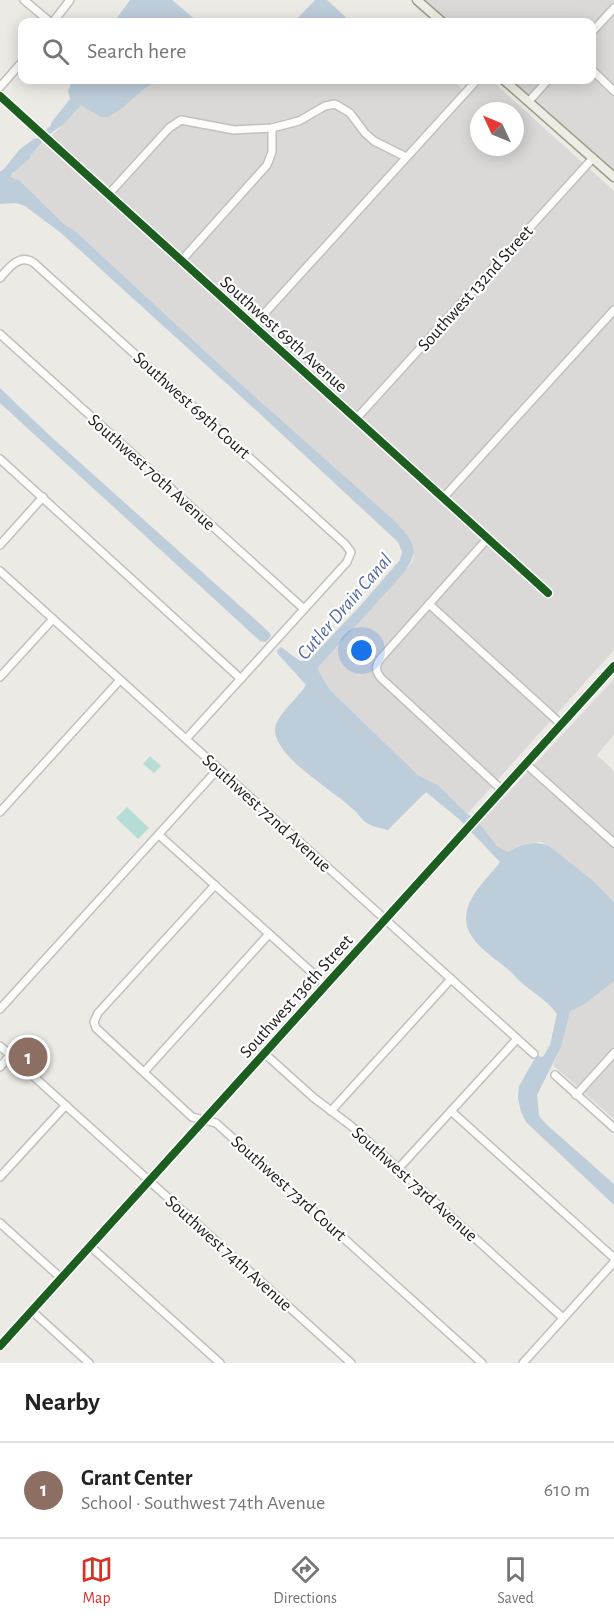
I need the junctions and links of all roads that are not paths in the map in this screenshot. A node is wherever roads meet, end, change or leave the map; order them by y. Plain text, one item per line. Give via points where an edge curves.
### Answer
1 (24, 0) edge
2 (70, 0) edge
3 (417, 0) edge
4 (428, 3) edge
5 (614, 8) edge
6 (47, 18) edge
7 (55, 18) edge
8 (439, 18) edge
9 (596, 27) edge
10 (18, 67) edge
11 (596, 75) edge
12 (473, 84) edge
13 (509, 84) edge
14 (544, 84) edge
15 (0, 87) edge
16 (614, 91) edge
17 (0, 96) edge
18 (529, 101) junction
19 (272, 128) junction
20 (406, 157) junction
21 (593, 158) junction
22 (614, 177) edge
23 (108, 195) junction
24 (181, 261) junction
25 (0, 278) edge
26 (614, 310) edge
27 (253, 326) junction
28 (0, 334) edge
29 (356, 419) junction
30 (0, 459) edge
31 (43, 497) junction
32 (443, 498) junction
33 (488, 538) junction
34 (0, 545) edge
35 (0, 571) edge
36 (548, 593) dead end
37 (429, 604) junction
38 (304, 609) junction
39 (53, 619) junction
40 (614, 666) edge
41 (0, 677) edge
42 (241, 679) junction
43 (120, 680) junction
44 (561, 724) junction
45 (186, 740) junction
46 (526, 764) junction
47 (218, 769) junction
48 (502, 790) junction
49 (0, 810) edge
50 (159, 835) junction
51 (614, 843) edge
52 (215, 885) junction
53 (385, 920) junction
54 (269, 934) junction
55 (451, 979) junction
56 (326, 985) junction
57 (0, 1009) edge
58 (517, 1039) junction
59 (0, 1046) edge
60 (264, 1053) junction
61 (614, 1053) edge
62 (534, 1054) dead end
63 (10, 1056) junction
64 (0, 1067) edge
65 (144, 1072) junction
66 (555, 1076) dead end
67 (576, 1095) junction
68 (66, 1105) junction
69 (332, 1111) junction
70 (451, 1111) junction
71 (204, 1120) junction
72 (614, 1128) edge
73 (398, 1169) junction
74 (0, 1177) edge
75 (149, 1181) junction
76 (0, 1223) edge
77 (90, 1246) junction
78 (614, 1260) edge
79 (61, 1278) junction
80 (32, 1311) junction
81 (563, 1318) junction
82 (0, 1346) edge
83 (89, 1363) edge
84 (220, 1363) edge
85 (351, 1363) edge
86 (482, 1363) edge
87 (523, 1363) edge

1 - 6 street
2 - 7 street
3 - 4 main road
4 - 8 main road
5 - 9 street
10 - 15 street
11 - 16 street
12 - 20 street
13 - 18 main road
14 - 18 street
17 - 23 street, Southwest 69th Avenue
18 - 21 main road
19 - 20 street via 299,121 327,105 337,105 350,113 374,141
19 - 23 street via 234,130 178,121
19 - 24 street via 272,152 267,165
20 - 27 street
21 - 22 main road
21 - 29 street, Southwest 132nd Street
23 - 24 street, Southwest 69th Avenue
24 - 27 street, Southwest 69th Avenue
25 - 38 street, Southwest 69th Court via 13,264 26,259 34,263 345,544 350,556
26 - 32 street
27 - 29 street, Southwest 69th Avenue
28 - 38 street, Southwest 70th Avenue
29 - 32 street, Southwest 69th Avenue
30 - 31 street
31 - 34 street
31 - 42 street
32 - 33 street, Southwest 69th Avenue
33 - 36 street, Southwest 69th Avenue
33 - 37 street
35 - 39 street, Southwest 72nd Avenue
37 - 44 street
37 - 48 street via 378,661 376,670
38 - 42 street
39 - 41 street
39 - 43 street, Southwest 72nd Avenue
40 - 44 street, Southwest 136th Street
42 - 45 street
43 - 45 street, Southwest 72nd Avenue
43 - 49 street
44 - 46 street, Southwest 136th Street
45 - 47 street, Southwest 72nd Avenue
46 - 48 street, Southwest 136th Street
46 - 51 street
47 - 50 street
47 - 53 street, Southwest 72nd Avenue
48 - 53 street, Southwest 136th Street
50 - 52 street
50 - 57 street
52 - 54 street
52 - 65 street, Southwest 73rd Court via 94,1022
53 - 55 street, Southwest 72nd Avenue
53 - 56 street, Southwest 136th Street
54 - 56 street
54 - 65 street
55 - 58 street, Southwest 72nd Avenue
55 - 69 street
56 - 60 street, Southwest 136th Street
58 - 62 street, Southwest 72nd Avenue
58 - 70 street
59 - 63 street, Southwest 74th Avenue
60 - 69 street, Southwest 73rd Avenue
60 - 71 street, Southwest 136th Street
61 - 67 street
63 - 64 street
63 - 68 street, Southwest 74th Avenue
65 - 71 street, Southwest 73rd Court via 192,1117
66 - 67 street
67 - 72 street
68 - 74 street
68 - 75 street, Southwest 74th Avenue
69 - 73 street, Southwest 73rd Avenue
70 - 73 street
70 - 78 street
71 - 75 street, Southwest 136th Street
71 - 86 street, Southwest 73rd Court via 216,1123
73 - 81 street, Southwest 73rd Avenue
75 - 77 street, Southwest 136th Street
75 - 85 street, Southwest 74th Avenue
76 - 79 street
77 - 79 street, Southwest 136th Street
77 - 84 street
78 - 81 street
79 - 80 street, Southwest 136th Street
80 - 82 street, Southwest 136th Street
80 - 83 street
81 - 87 street

